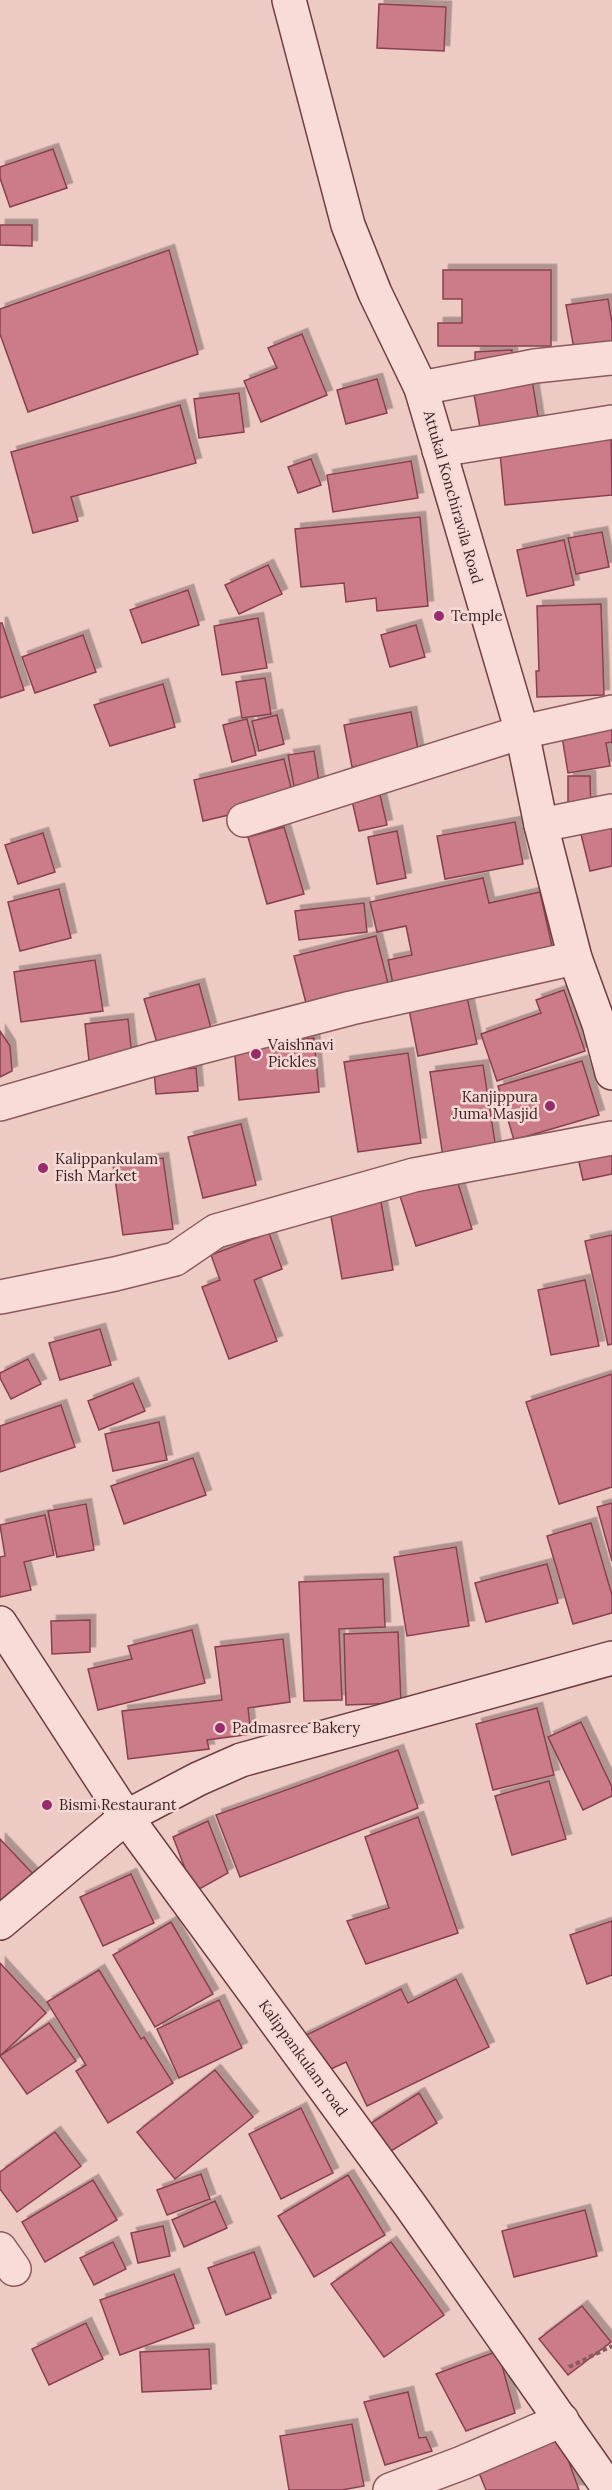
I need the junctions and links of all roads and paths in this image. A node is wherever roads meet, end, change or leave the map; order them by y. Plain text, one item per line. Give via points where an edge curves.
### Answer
1 (289, 0) edge
2 (612, 358) edge
3 (421, 388) junction
4 (612, 422) edge
5 (439, 450) junction
6 (612, 712) edge
7 (522, 732) junction
8 (612, 811) edge
9 (244, 820) dead end
10 (541, 825) junction
11 (575, 958) junction
12 (612, 1073) edge
13 (0, 1104) edge
14 (612, 1138) edge
15 (0, 1297) edge
16 (0, 1623) edge
17 (612, 1658) edge
18 (126, 1817) junction
19 (0, 1923) edge
20 (612, 2346) edge
21 (533, 2379) junction
22 (562, 2420) junction
23 (390, 2490) edge
24 (610, 2490) edge

1 - 3 street, Attukal Konchiravila Road via 348,225 375,293
2 - 3 street via 536,366
3 - 5 street, Attukal Konchiravila Road
4 - 5 street
5 - 7 street, Attukal Konchiravila Road
6 - 7 street
7 - 9 street
7 - 10 street, Attukal Konchiravila Road
8 - 10 street
10 - 11 street, Attukal Konchiravila Road
11 - 12 street, Attukal Konchiravila Road
11 - 13 street via 351,1008
14 - 15 street via 414,1175 216,1231 174,1259
16 - 18 street, Kalippankulam road
17 - 18 street via 241,1760
18 - 19 street
18 - 21 street, Kalippankulam road
20 - 21 path
21 - 22 street, Kalippankulam road
22 - 23 street
22 - 24 street, Kalippankulam road

